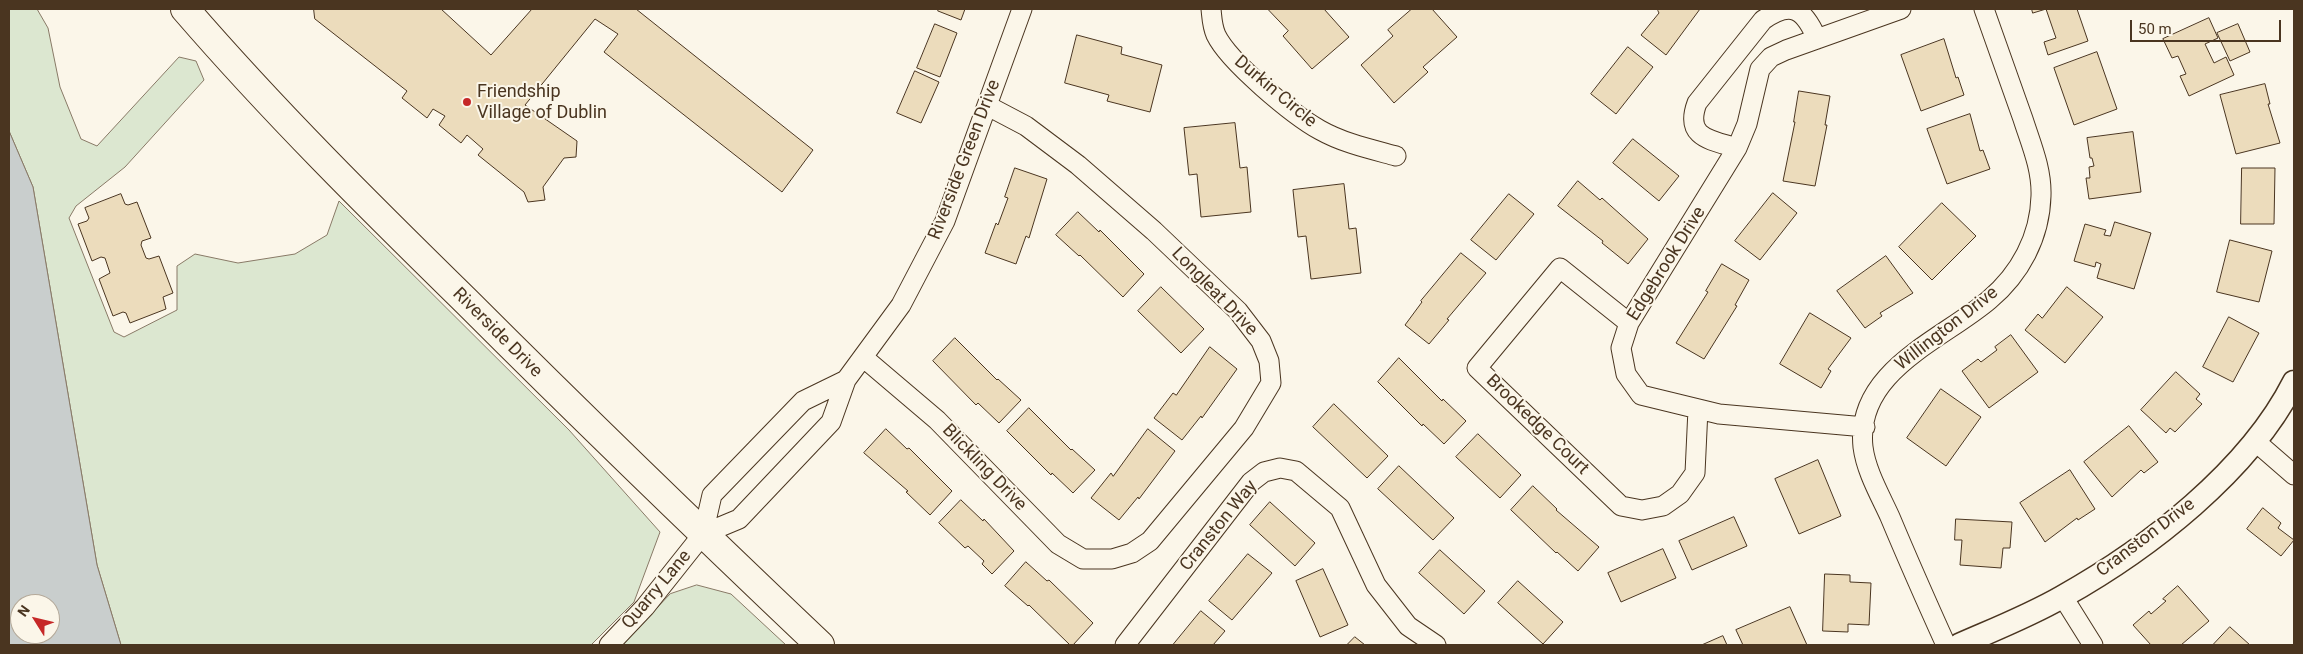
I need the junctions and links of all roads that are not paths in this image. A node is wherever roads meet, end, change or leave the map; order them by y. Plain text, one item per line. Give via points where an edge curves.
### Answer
1 (186, 9) edge
2 (1022, 9) edge
3 (1212, 9) edge
4 (1901, 9) edge
5 (1984, 9) edge
6 (1817, 39) junction
7 (988, 106) junction
8 (1737, 148) junction
9 (1396, 156) dead end
10 (1629, 323) junction
11 (864, 358) junction
12 (846, 380) junction
13 (2294, 382) edge
14 (1698, 409) junction
15 (1865, 427) junction
16 (2256, 442) junction
17 (2294, 475) edge
18 (703, 534) junction
19 (1112, 559) joint
20 (2063, 597) junction
21 (609, 645) edge
22 (820, 645) edge
23 (1125, 645) edge
24 (1436, 645) edge
25 (1946, 645) edge
26 (1958, 645) edge
27 (2093, 645) edge

1 - 18 main road, Riverside Drive via 238,70 350,188
2 - 7 street, Riverside Green Drive
3 - 9 street, Durkin Circle via 1216,36 1233,58 1291,110 1320,130 1344,141
4 - 6 street, Edgebrook Drive
5 - 15 street, Willington Drive via 2037,162 2042,196 2036,233 2018,270 1990,300 1902,362 1888,376 1868,406
6 - 8 street, Edgebrook Drive via 1771,57 1760,69 1747,124
6 - 8 street via 1808,18 1793,10 1777,10 1763,20 1697,103 1693,116 1695,128 1703,138
7 - 11 street, Riverside Green Drive via 945,221 901,306
7 - 19 street, Longleat Drive via 1026,126 1078,165 1154,231 1238,312 1261,341 1270,361 1271,383 1244,428 1150,541 1132,553
8 - 10 street, Edgebrook Drive
10 - 14 street, Edgebrook Drive via 1621,348 1626,374 1641,395
10 - 14 street, Brookedge Court via 1560,268 1477,368 1621,506 1642,510 1662,506 1680,494 1694,473
11 - 12 street, Riverside Green Drive
11 - 19 street, Blickling Drive via 937,420 1058,544 1083,559
12 - 18 street, Riverside Green Drive via 831,422 739,519
12 - 18 street, Riverside Green Drive via 803,401 712,495
13 - 16 street, Cranston Drive
14 - 15 street, Edgebrook Drive via 1719,414
15 - 25 street, Willington Drive via 1863,446 1866,461
16 - 17 street
16 - 20 street, Cranston Drive via 2180,515 2139,547
18 - 21 street, Quarry Lane via 645,608
18 - 22 main road, Riverside Drive
20 - 26 street, Cranston Drive
20 - 27 street
23 - 24 street, Cranston Way via 1251,482 1264,472 1280,468 1296,472 1340,508 1376,585 1408,626

